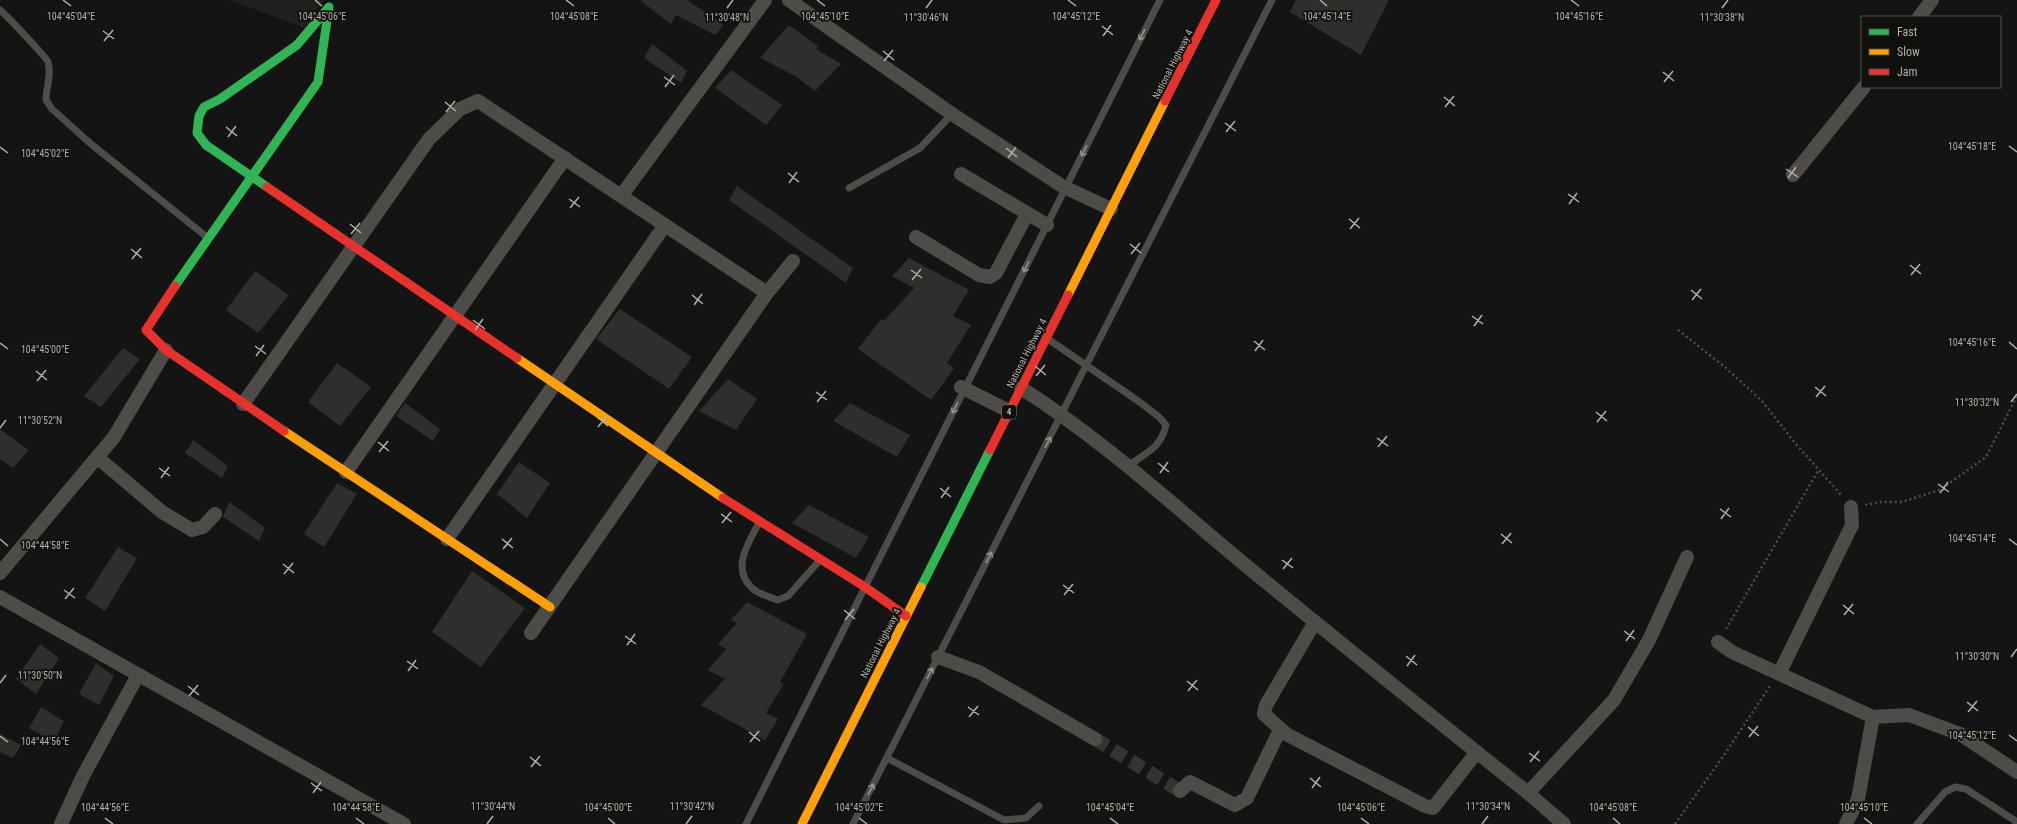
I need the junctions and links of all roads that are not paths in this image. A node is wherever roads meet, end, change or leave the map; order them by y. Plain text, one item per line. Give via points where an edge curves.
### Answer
1 (765, 0) edge
2 (790, 0) edge
3 (1160, 0) edge
4 (1216, 0) edge
5 (1272, 0) edge
6 (1932, 0) edge
7 (330, 4) edge
8 (0, 10) edge
9 (1920, 16) edge
10 (1863, 88) edge
11 (952, 114) junction
12 (565, 158) junction
13 (961, 174) dead end
14 (1793, 175) dead end
15 (252, 177) junction
16 (1066, 187) junction
17 (849, 188) dead end
18 (621, 196) junction
19 (1111, 209) junction
20 (1027, 214) junction
21 (665, 225) junction
22 (1047, 225) junction
23 (916, 237) dead end
24 (208, 238) junction
25 (354, 247) junction
26 (793, 261) dead end
27 (767, 293) junction
28 (454, 316) junction
29 (1046, 338) junction
30 (166, 350) junction
31 (1087, 365) junction
32 (554, 384) junction
33 (963, 388) junction
34 (1021, 388) junction
35 (243, 404) junction
36 (1009, 411) junction
37 (1062, 414) junction
38 (656, 453) junction
39 (97, 457) junction
40 (1128, 466) junction
41 (346, 472) junction
42 (1851, 507) road end
43 (215, 514) dead end
44 (760, 521) junction
45 (447, 539) junction
46 (1687, 557) dead end
47 (820, 559) junction
48 (0, 573) edge
49 (865, 587) junction
50 (0, 597) edge
51 (550, 607) junction
52 (906, 616) junction
53 (1315, 622) junction
54 (532, 633) dead end
55 (1718, 642) road end
56 (938, 658) junction
57 (1779, 674) junction
58 (138, 675) junction
59 (1873, 717) junction
60 (1286, 734) junction
61 (1095, 739) tunnel mouth
62 (1477, 752) junction
63 (887, 758) junction
64 (2017, 772) edge
65 (1180, 791) dead end
66 (1528, 793) junction
67 (1039, 806) dead end
68 (2017, 822) edge
69 (61, 824) edge
70 (404, 824) edge
71 (746, 824) edge
72 (802, 824) edge
73 (854, 824) edge
74 (1564, 824) edge
75 (1846, 824) edge
76 (1917, 824) edge

1 - 18 street
2 - 11 street
3 -> 16 lane
4 - 19 main road, National Highway 4 / 4
5 - 31 lane
6 - 9 street
7 - 15 main road via 318,82
7 - 15 main road via 297,45 220,99 204,107 199,116 197,133 206,145
8 - 24 lane via 48,62 46,100 52,109 91,144
10 - 14 street
11 - 16 street
11 - 17 lane via 920,148
12 - 18 street
12 - 25 street via 478,101 469,104 460,109 429,139
12 - 28 street
13 - 20 street
15 - 24 main road
15 - 25 main road
16 - 19 street
16 - 22 lane
18 - 21 street
19 - 29 main road, National Highway 4 / 4
20 - 22 street
20 - 23 street via 996,273 990,277 979,275
21 - 27 street
21 - 32 street
22 -> 33 lane
24 - 30 main road via 147,326 148,334
25 - 28 main road
25 - 35 street
26 - 27 street
27 - 38 street
28 - 32 main road
28 - 41 street
29 - 31 lane
29 - 34 main road, National Highway 4 / 4
30 - 35 main road
30 - 39 street via 114,437
31 - 37 lane
31 - 40 lane via 1141,403 1166,425 1163,437 1155,448
32 - 38 main road
32 - 45 street
33 - 36 street
33 -> 49 lane
34 - 36 main road, National Highway 4 / 4
34 - 37 street
35 - 41 main road
36 - 52 main road, National Highway 4 / 4
37 - 40 street
56 -> 37 lane
38 - 44 main road
38 - 51 street
39 - 43 street via 162,512 192,530 203,526
39 - 48 street
40 - 53 street
41 - 45 main road
42 - 57 street via 1852,525
44 - 47 main road
44 - 47 lane via 743,552 742,575 753,589 778,600 788,596
45 - 51 main road
46 - 66 street via 1649,640 1614,700
47 - 49 main road
49 - 52 main road
49 - 71 lane
50 - 58 street
51 - 54 street
52 - 72 main road, National Highway 4 / 4
53 - 60 street via 1266,705 1264,714
53 - 62 street
55 - 57 street via 1732,652
56 - 61 street via 978,672
63 -> 56 lane
57 - 59 street
58 - 69 street via 83,776
58 - 70 street
59 - 64 street via 1909,715 1960,734
59 - 75 street via 1858,799
60 - 62 street via 1433,808
60 - 65 street via 1280,733 1277,736 1247,798 1236,805 1190,782
62 - 66 street
63 - 67 lane via 1004,820 1026,818
73 -> 63 lane
66 - 74 street
68 - 76 lane via 1966,789 1955,787 1945,792

